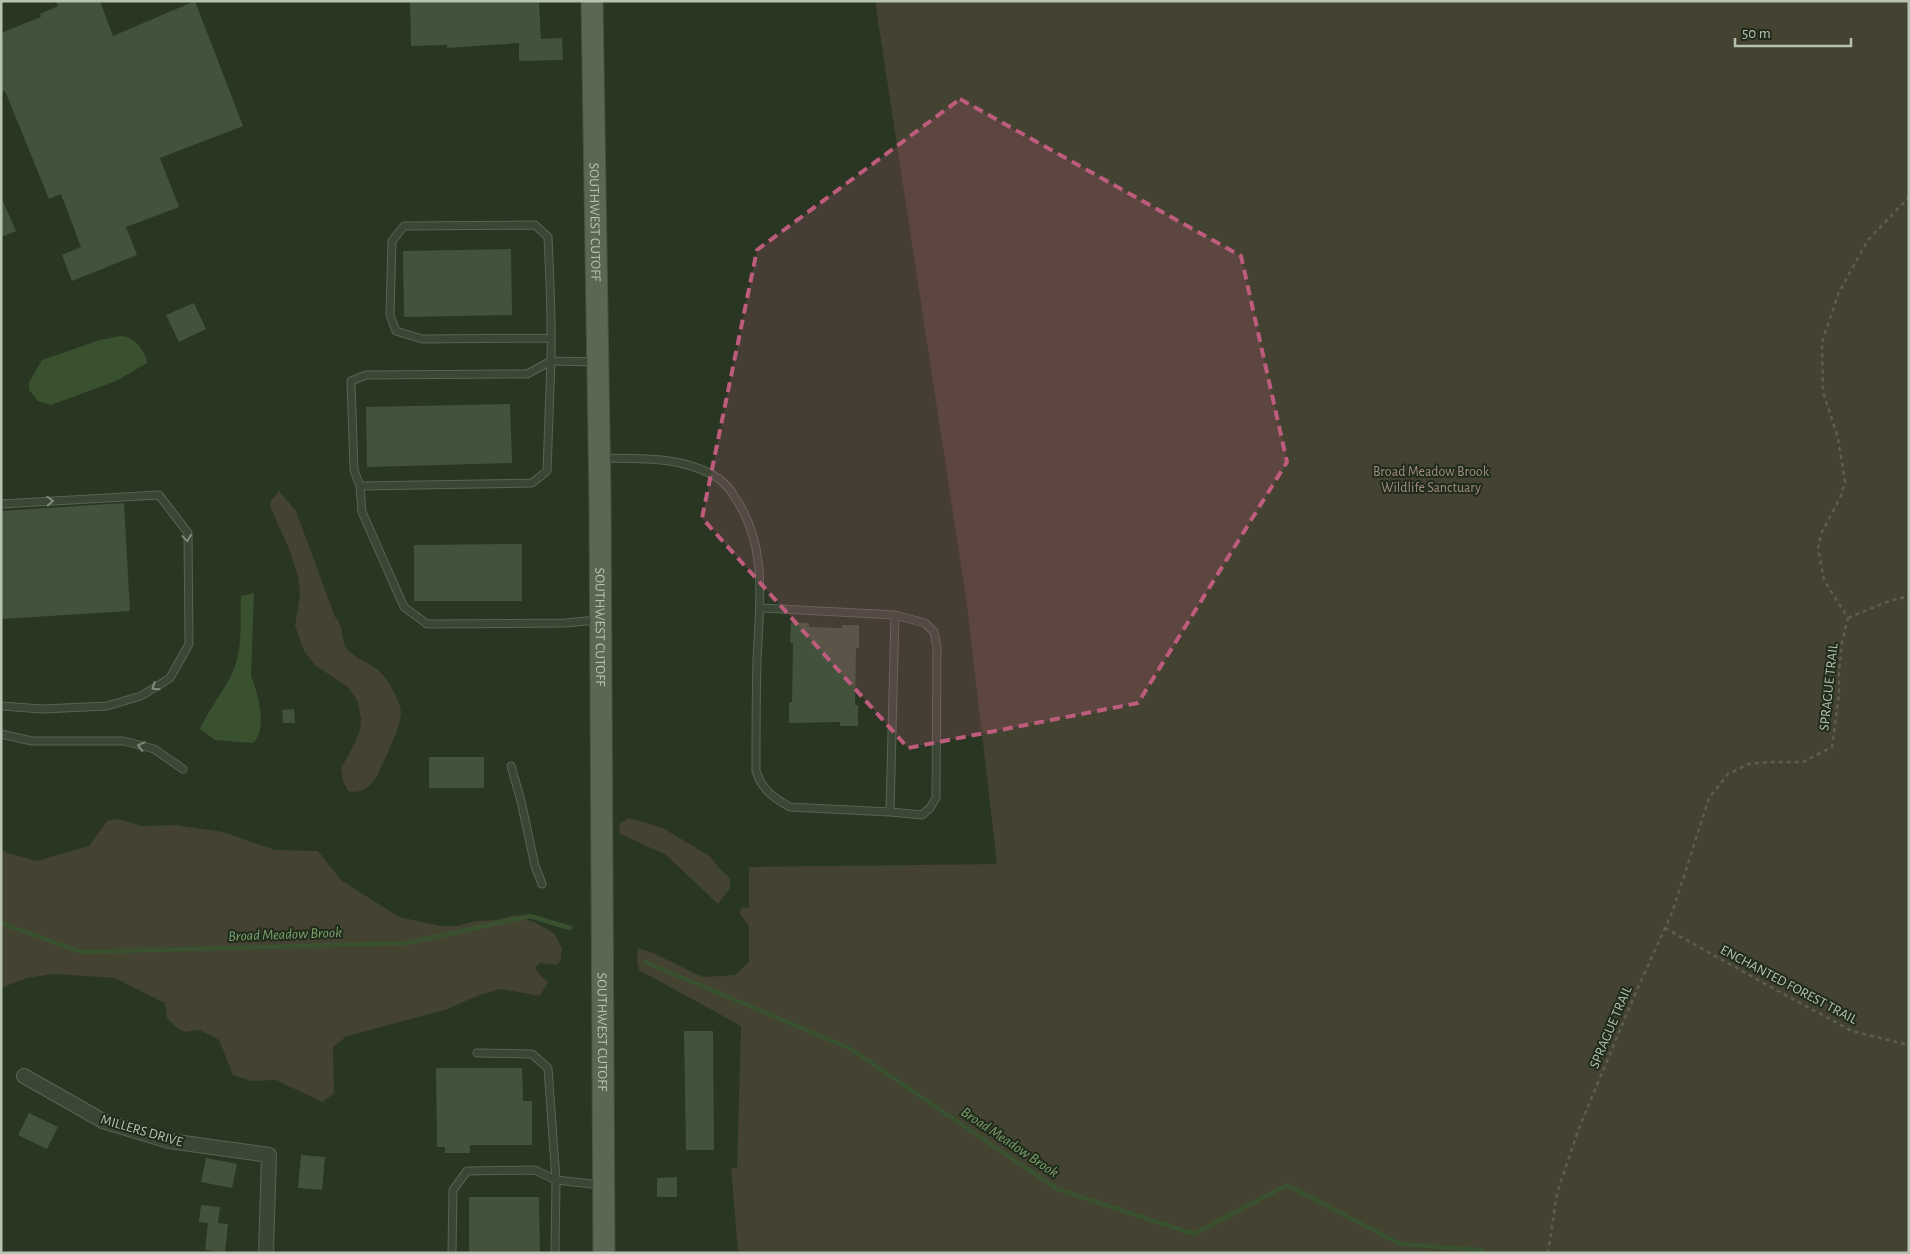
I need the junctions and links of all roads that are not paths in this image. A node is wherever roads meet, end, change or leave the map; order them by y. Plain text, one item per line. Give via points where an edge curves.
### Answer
1 (592, 1) edge
2 (551, 338) junction
3 (551, 360) junction
4 (597, 362) junction
5 (599, 458) junction
6 (360, 486) junction
7 (1, 504) edge
8 (761, 608) junction
9 (895, 615) junction
10 (600, 620) junction
11 (1, 706) edge
12 (1, 734) edge
13 (511, 766) dead end
14 (183, 769) dead end
15 (890, 812) junction
16 (542, 884) dead end
17 (477, 1053) dead end
18 (24, 1076) dead end
19 (556, 1180) junction
20 (604, 1185) junction
21 (266, 1253) edge
22 (452, 1253) edge
23 (555, 1253) edge
24 (604, 1253) edge

1 - 4 main road, SOUTHWEST CUTOFF
2 - 2 lane via 548,237 535,226 404,226 392,240 390,315 396,331 422,339
2 - 3 lane
3 - 4 lane
3 - 6 lane via 547,471 532,483
3 - 6 lane via 527,374 366,375 351,381 354,470
4 - 5 main road, SOUTHWEST CUTOFF
5 - 8 lane via 655,459 692,465 715,476 732,492 751,529 760,568
5 - 10 main road, SOUTHWEST CUTOFF
6 - 10 lane via 362,512 404,607 427,624
7 -> 11 lane via 159,495 188,533 189,644 170,678 141,696 107,706 43,709
8 - 9 lane
8 - 15 lane via 757,659 756,771 759,780 776,800 790,807
9 - 15 lane
9 - 15 lane via 926,623 934,632 937,647 936,798 922,815
10 - 20 main road, SOUTHWEST CUTOFF
14 -> 12 lane via 154,749 124,741 32,741
13 - 16 lane
17 - 19 lane via 532,1054 548,1068
18 - 21 street, MILLERS DRIVE via 103,1121 169,1141 269,1155
19 - 20 lane
19 - 22 lane via 535,1170 468,1171 453,1190
19 - 23 lane
20 - 24 main road, SOUTHWEST CUTOFF

